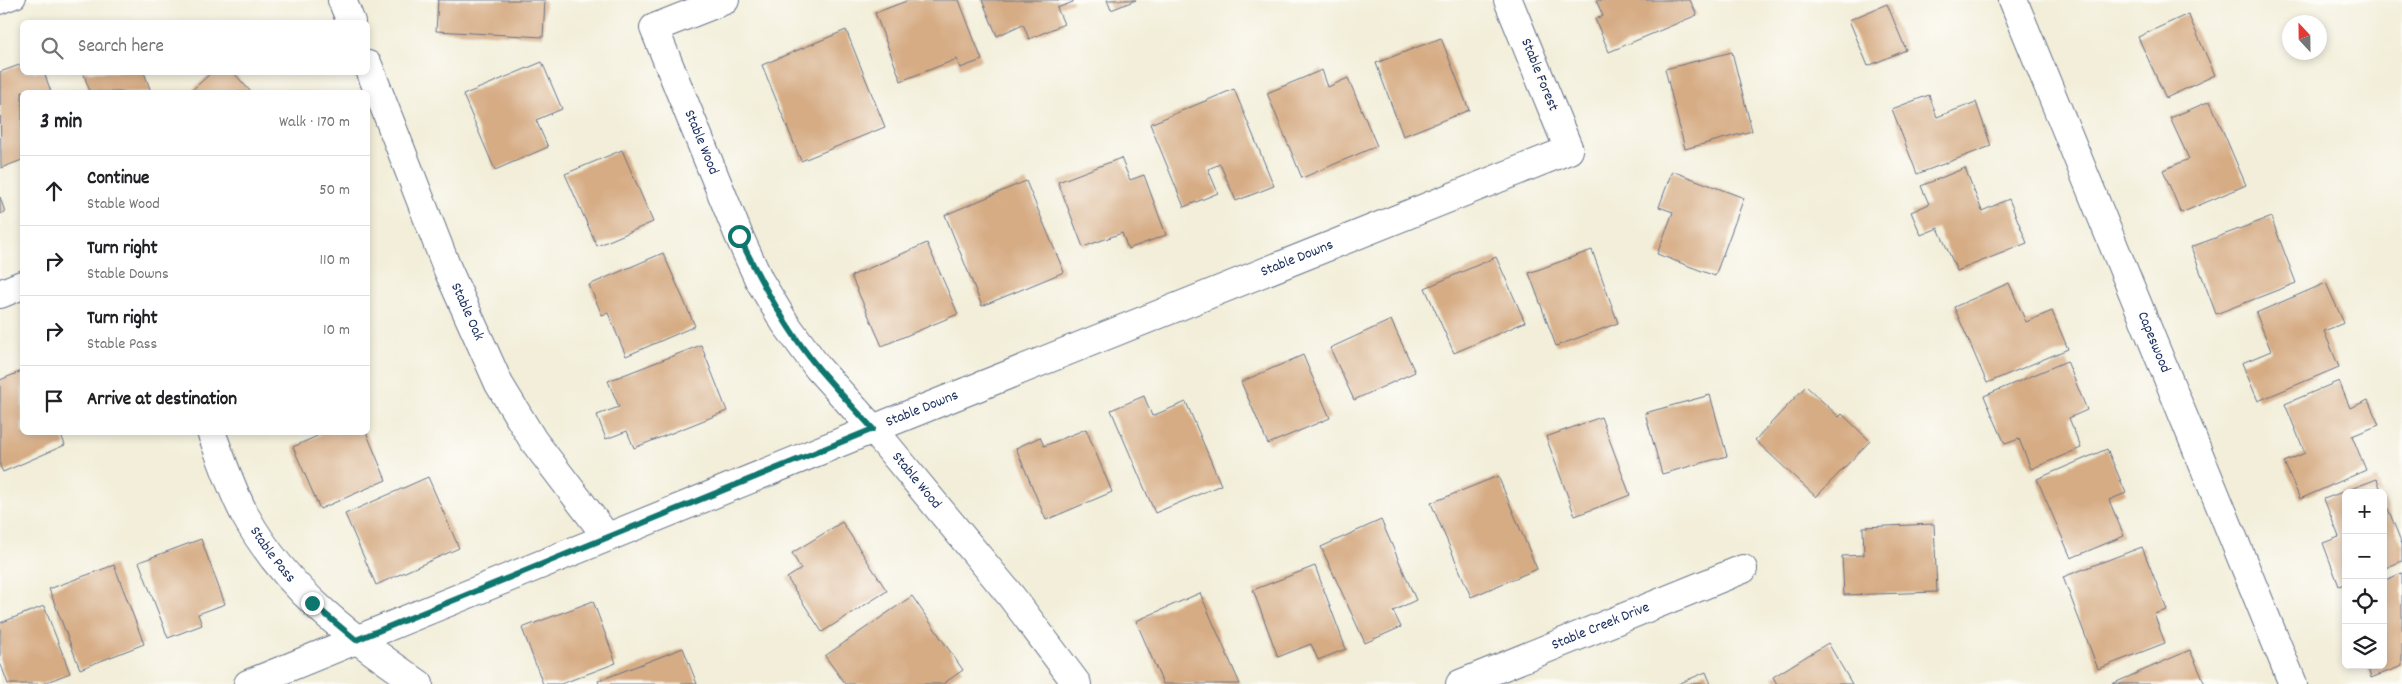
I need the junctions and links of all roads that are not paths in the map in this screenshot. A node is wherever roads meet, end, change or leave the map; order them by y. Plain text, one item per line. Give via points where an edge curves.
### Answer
1 (18, 0) edge
2 (342, 0) edge
3 (725, 0) edge
4 (1508, 0) edge
5 (2013, 0) edge
6 (0, 7) edge
7 (350, 20) edge
8 (370, 70) edge
9 (1569, 150) joint
10 (20, 286) edge
11 (0, 294) edge
12 (873, 429) junction
13 (212, 435) edge
14 (607, 537) junction
15 (1742, 569) dead end
16 (356, 640) junction
17 (248, 684) edge
18 (419, 684) edge
19 (1077, 684) edge
20 (1460, 684) edge
21 (2293, 684) edge

1 - 6 lane
2 - 7 street
3 - 12 street, Stable Wood via 654,28 759,280 818,368
4 - 9 street, Stable Forest
5 - 21 street, Capeswood
8 - 14 street, Stable Oak via 447,268 499,384 538,447
9 - 12 street, Stable Downs
10 - 11 street
12 - 14 street, Stable Downs
12 - 19 street, Stable Wood via 1011,596
13 - 16 street, Stable Pass via 245,515 264,547 312,603
14 - 16 street, Stable Downs
15 - 20 street, Stable Creek Drive
16 - 17 street, Stable Downs
16 - 18 street, Stable Pass

